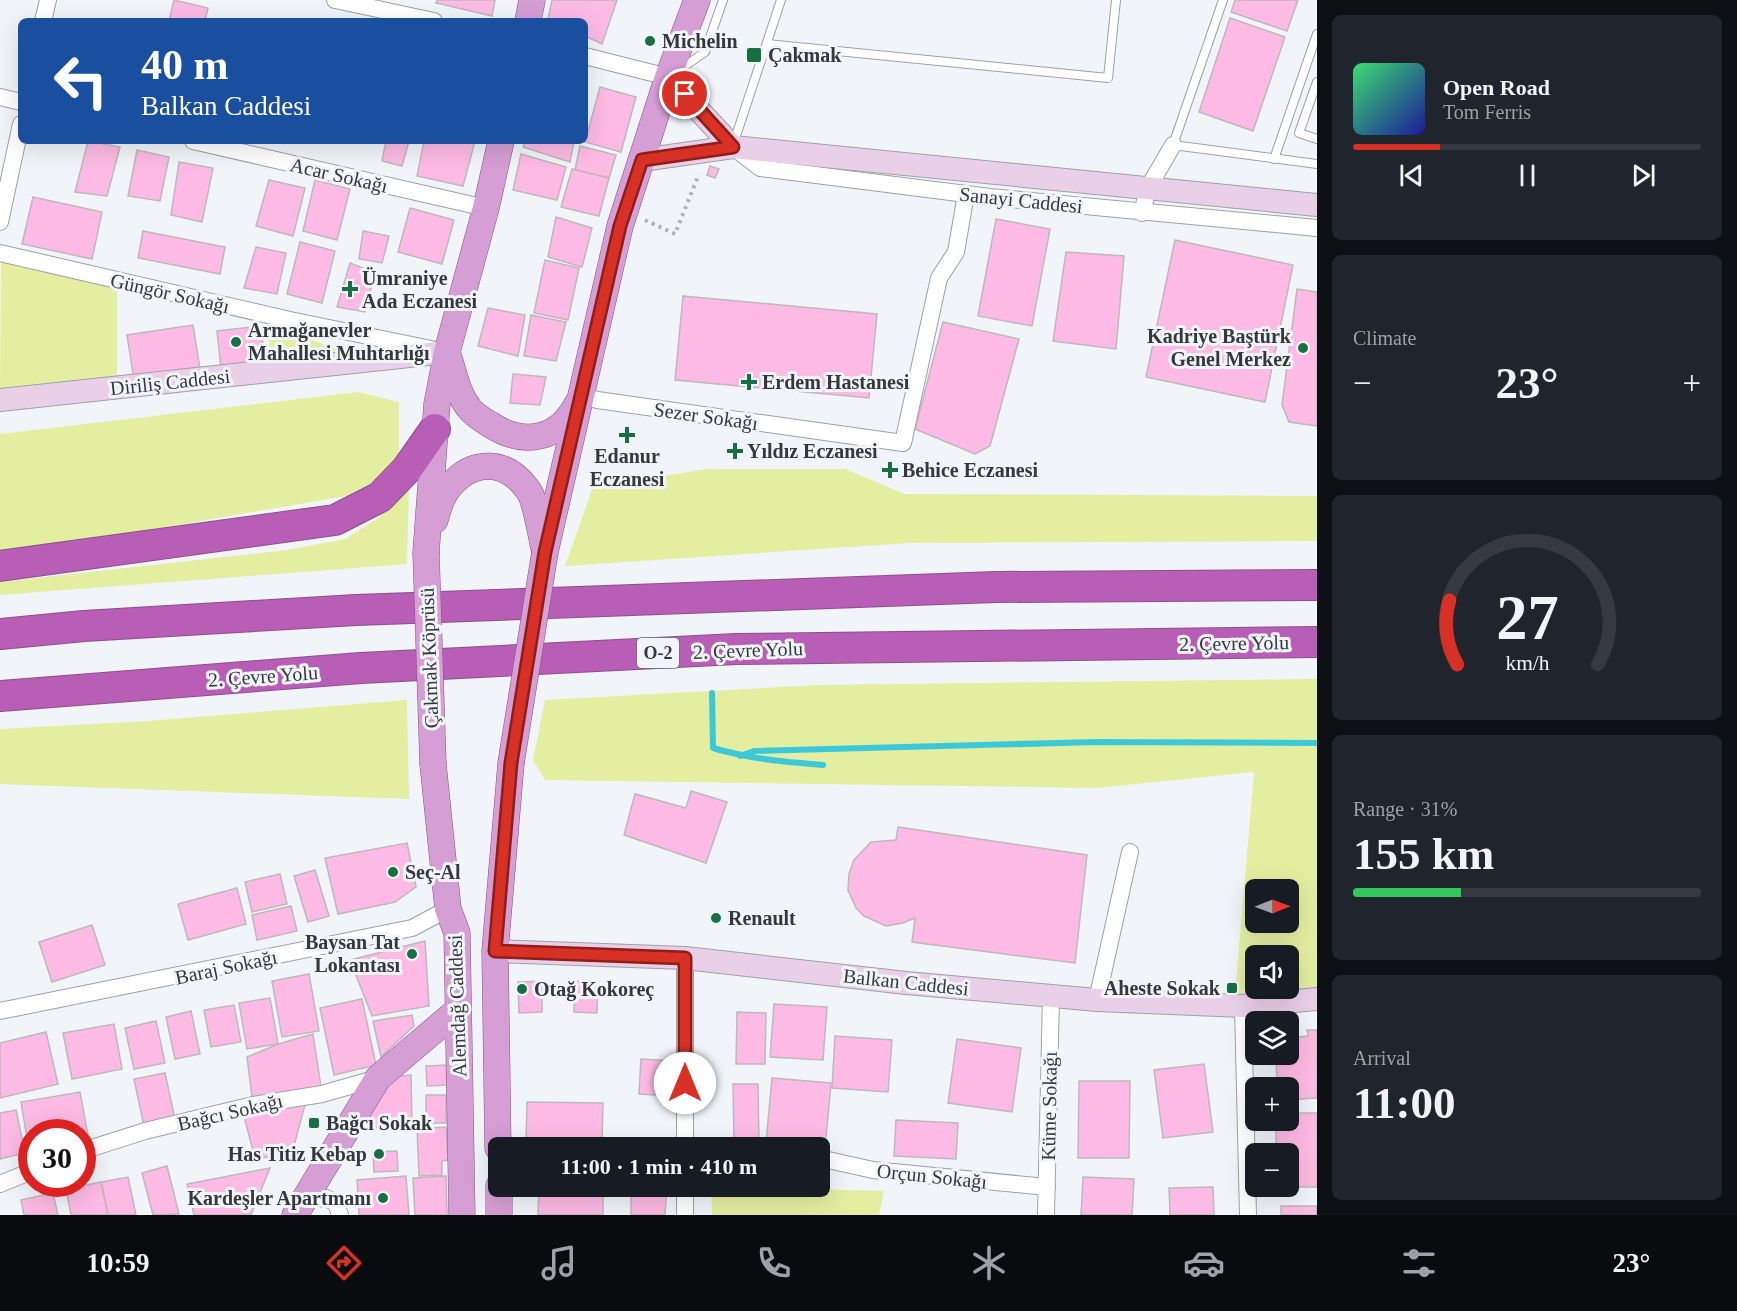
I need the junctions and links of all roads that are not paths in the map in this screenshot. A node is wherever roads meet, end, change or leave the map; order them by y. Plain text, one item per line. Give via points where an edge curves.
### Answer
1 (48, 0) edge
2 (335, 0) edge
3 (532, 0) edge
4 (697, 0) edge
5 (723, 0) edge
6 (781, 0) edge
7 (1116, 0) edge
8 (1223, 0) edge
9 (45, 18) edge
10 (420, 18) edge
11 (529, 18) edge
12 (1317, 34) edge
13 (767, 44) junction
14 (588, 57) edge
15 (669, 77) junction
16 (1317, 82) edge
17 (0, 97) edge
18 (18, 101) edge
19 (18, 138) edge
20 (1317, 139) edge
21 (206, 144) edge
22 (500, 144) edge
23 (1173, 145) junction
24 (733, 147) junction
25 (1274, 159) junction
26 (642, 160) junction
27 (1317, 164) edge
28 (1148, 188) junction
29 (966, 194) junction
30 (1317, 205) edge
31 (486, 208) junction
32 (1142, 213) junction
33 (0, 222) edge
34 (1317, 228) edge
35 (0, 253) edge
36 (447, 352) junction
37 (582, 395) junction
38 (0, 400) edge
39 (435, 429) junction
40 (426, 552) junction
41 (545, 552) junction
42 (0, 566) edge
43 (1317, 585) edge
44 (0, 634) edge
45 (1317, 642) edge
46 (0, 696) edge
47 (433, 764) joint
48 (1130, 852) dead end
49 (448, 909) junction
50 (495, 951) junction
51 (685, 958) junction
52 (1051, 996) junction
53 (1317, 999) edge
54 (1097, 1000) junction
55 (1243, 1006) junction
56 (458, 1010) junction
57 (0, 1011) edge
58 (378, 1078) junction
59 (498, 1137) edge
60 (685, 1137) edge
61 (96, 1146) edge
62 (830, 1160) edge
63 (18, 1177) edge
64 (0, 1184) edge
65 (1047, 1188) junction
66 (499, 1197) edge
67 (685, 1197) edge
68 (300, 1208) edge
69 (340, 1215) edge
70 (462, 1215) edge
71 (499, 1215) edge
72 (685, 1215) edge
73 (1046, 1215) edge
74 (1248, 1215) edge

1 - 9 street
2 - 10 street
3 - 11 main road
4 - 15 main road
5 - 15 lane via 705,52
6 - 13 lane
7 - 13 lane via 1108,78
8 - 23 lane
12 - 25 lane
13 - 24 lane
14 - 15 street
15 - 24 street, Sanayi Caddesi
15 - 26 main road
16 - 20 lane via 1299,133
17 - 18 street
19 - 33 street
21 - 31 street, Acar Sokağı
22 - 31 main road
23 - 25 lane
23 - 28 street
24 - 26 street, Sanayi Caddesi
24 - 28 street, Sanayi Caddesi
24 - 29 street, Sanayi Caddesi via 760,168
25 - 27 lane
26 - 37 main road via 625,211
28 - 30 street, Sanayi Caddesi
28 - 32 street
29 - 32 street, Sanayi Caddesi
29 - 37 street, Sezer Sokağı via 956,252 939,278 903,443
31 - 36 main road
32 - 34 street, Sanayi Caddesi
35 - 36 street, Güngör Sokağı via 290,321
36 - 37 main road via 461,396 470,410 506,434 529,438 550,434 570,419
36 - 38 street, Diriliş Caddesi
36 - 39 main road
37 - 41 main road
39 - 40 main road
39 - 42 highway via 407,469 380,497 335,520
40 - 41 main road via 439,507 450,486 473,467 492,465 511,472 530,491
40 - 47 main road, Çakmak Köprüsü, bridge
41 - 50 main road, Alemdağ Caddesi, bridge via 511,763
43 - 44 highway via 996,586 427,607
45 - 46 highway, 2. Çevre Yolu / O-2 via 724,650 361,668
47 - 49 main road, Alemdağ Caddesi
48 - 54 street
49 - 56 main road, Alemdağ Caddesi via 457,933
49 - 57 street, Baraj Sokağı via 412,928
50 - 51 street, Balkan Caddesi
50 - 59 main road, Alemdağ Caddesi
51 - 52 street, Balkan Caddesi
51 - 60 street
52 - 54 street, Balkan Caddesi
52 - 65 street, Küme Sokağı
53 - 55 street, Balkan Caddesi
54 - 55 street, Balkan Caddesi
55 - 74 street
56 - 58 main road
56 - 70 main road, Alemdağ Caddesi
58 - 61 street, Bağcı Sokağı
58 - 68 main road
62 - 65 street, Orçun Sokağı via 873,1170
63 - 64 street
65 - 73 street, Küme Sokağı
66 - 71 main road
67 - 72 street
68 - 69 street via 326,1198 336,1203

